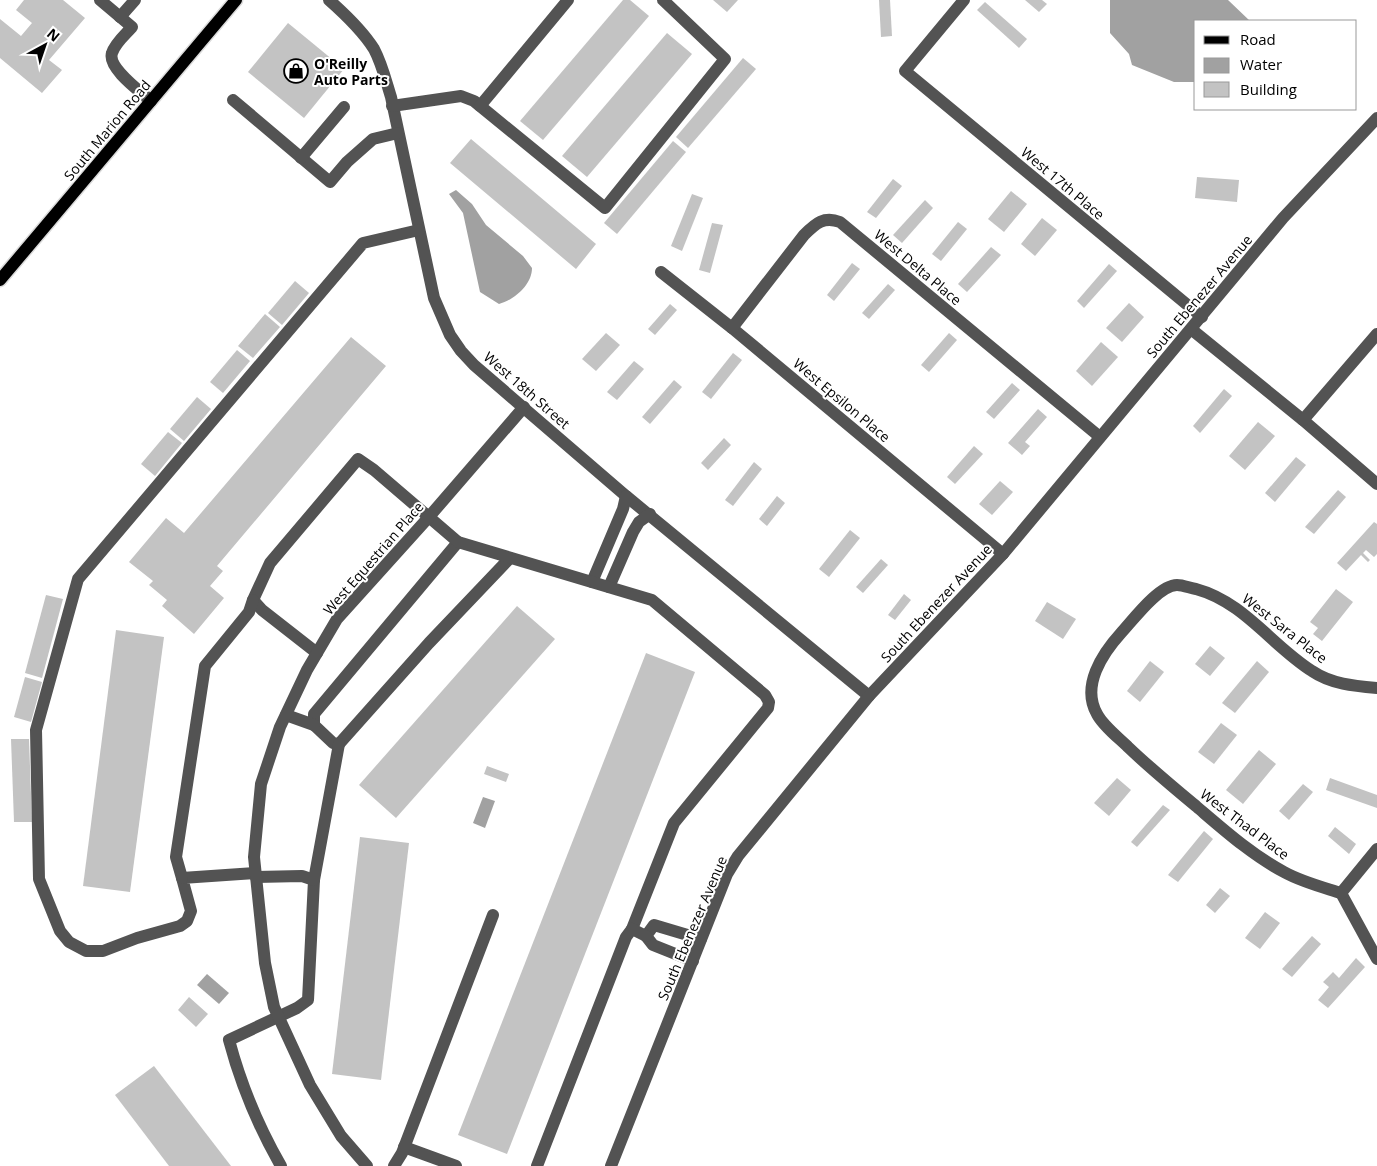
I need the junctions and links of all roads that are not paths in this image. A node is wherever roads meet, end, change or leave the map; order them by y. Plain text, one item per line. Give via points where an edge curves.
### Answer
1 (100, 0) edge
2 (136, 0) edge
3 (236, 0) edge
4 (329, 0) edge
5 (568, 0) edge
6 (663, 0) edge
7 (964, 0) edge
8 (120, 18) junction
9 (233, 100) dead end
10 (151, 101) junction
11 (392, 106) junction
12 (480, 106) junction
13 (344, 107) dead end
14 (1377, 118) edge
15 (398, 133) junction
16 (301, 158) junction
17 (419, 230) junction
18 (661, 272) dead end
19 (0, 280) edge
20 (1202, 317) junction
21 (732, 328) junction
22 (1191, 329) junction
23 (1377, 334) edge
24 (524, 407) junction
25 (1303, 420) junction
26 (1100, 437) junction
27 (1377, 484) edge
28 (626, 496) junction
29 (650, 514) junction
30 (428, 518) junction
31 (458, 542) junction
32 (1003, 554) junction
33 (510, 558) junction
34 (592, 582) junction
35 (609, 587) junction
36 (253, 600) junction
37 (317, 653) junction
38 (1377, 688) edge
39 (869, 696) junction
40 (1094, 703) joint
41 (286, 715) junction
42 (314, 725) junction
43 (340, 744) junction
44 (1377, 849) edge
45 (255, 875) junction
46 (182, 878) junction
47 (314, 880) junction
48 (1341, 894) junction
49 (494, 915) dead end
50 (632, 929) junction
51 (646, 936) junction
52 (701, 939) junction
53 (1377, 959) edge
54 (693, 961) junction
55 (278, 1016) junction
56 (404, 1147) junction
57 (282, 1166) edge
58 (367, 1166) edge
59 (394, 1166) edge
60 (456, 1166) edge
61 (537, 1166) edge
62 (611, 1166) edge

1 - 8 street
2 - 8 street
3 - 10 main road, South Marion Road
4 - 11 street, West 18th Street via 349,18 374,50 382,66
5 - 12 street
6 - 12 street via 725,60 605,208
7 - 20 street, West 17th Place via 905,71
8 - 10 street via 132,27 112,54 112,62
9 - 16 street
10 - 19 main road, South Marion Road
11 - 12 street via 461,96
11 - 15 street, West 18th Street
13 - 16 street
14 - 20 street, South Ebenezer Avenue via 1283,218
15 - 16 street via 374,139 330,182
15 - 17 street, West 18th Street
17 - 24 street, West 18th Street via 434,298 450,335 474,365
17 - 46 street via 364,243 78,579 36,730 38,879 60,931 69,942 86,951 103,951 187,921 191,911
18 - 21 street, West Epsilon Place
20 - 22 street, South Ebenezer Avenue
21 - 26 street, West Delta Place via 804,235 816,223 832,219 840,222
21 - 32 street, West Epsilon Place
22 - 25 street
22 - 26 street, South Ebenezer Avenue
23 - 25 street
24 - 28 street, West 18th Street
24 - 30 street, West Equestrian Place
25 - 27 street
26 - 32 street, South Ebenezer Avenue
28 - 29 street, West 18th Street
28 - 34 street
29 - 35 street via 632,532
29 - 39 street, West 18th Street
30 - 31 street
30 - 36 street via 358,459 270,563
30 - 37 street, West Equestrian Place via 337,619
31 - 33 street
31 - 42 street via 314,714
32 - 39 street, South Ebenezer Avenue
33 - 34 street
33 - 43 street
34 - 35 street
35 - 50 street via 660,605 765,695 769,702 768,708 674,823
36 - 37 street
36 - 46 street via 248,612 205,666 176,857
37 - 41 street, West Equestrian Place
38 - 40 street, West Sara Place via 1338,683 1312,672 1231,604 1177,584 1157,594 1116,639 1098,665 1093,680
39 - 52 street, South Ebenezer Avenue via 738,856 727,874
40 - 48 street, West Thad Place via 1097,714 1120,740 1225,831 1284,872
41 - 42 street
41 - 45 street, West Equestrian Place via 261,784
42 - 43 street via 333,743
43 - 47 street
44 - 48 street
45 - 46 street
45 - 47 street via 302,876
45 - 55 street, West Equestrian Place via 265,963
47 - 55 street via 308,1000
48 - 53 street
49 - 56 street
50 - 51 street
50 - 61 street via 626,937
51 - 52 street via 654,925
51 - 54 street via 653,945
52 - 54 street, South Ebenezer Avenue
54 - 62 street, South Ebenezer Avenue
55 - 57 street via 229,1040 236,1069 253,1112
55 - 58 street, West Equestrian Place via 310,1086 341,1136
56 - 59 street
56 - 60 street

